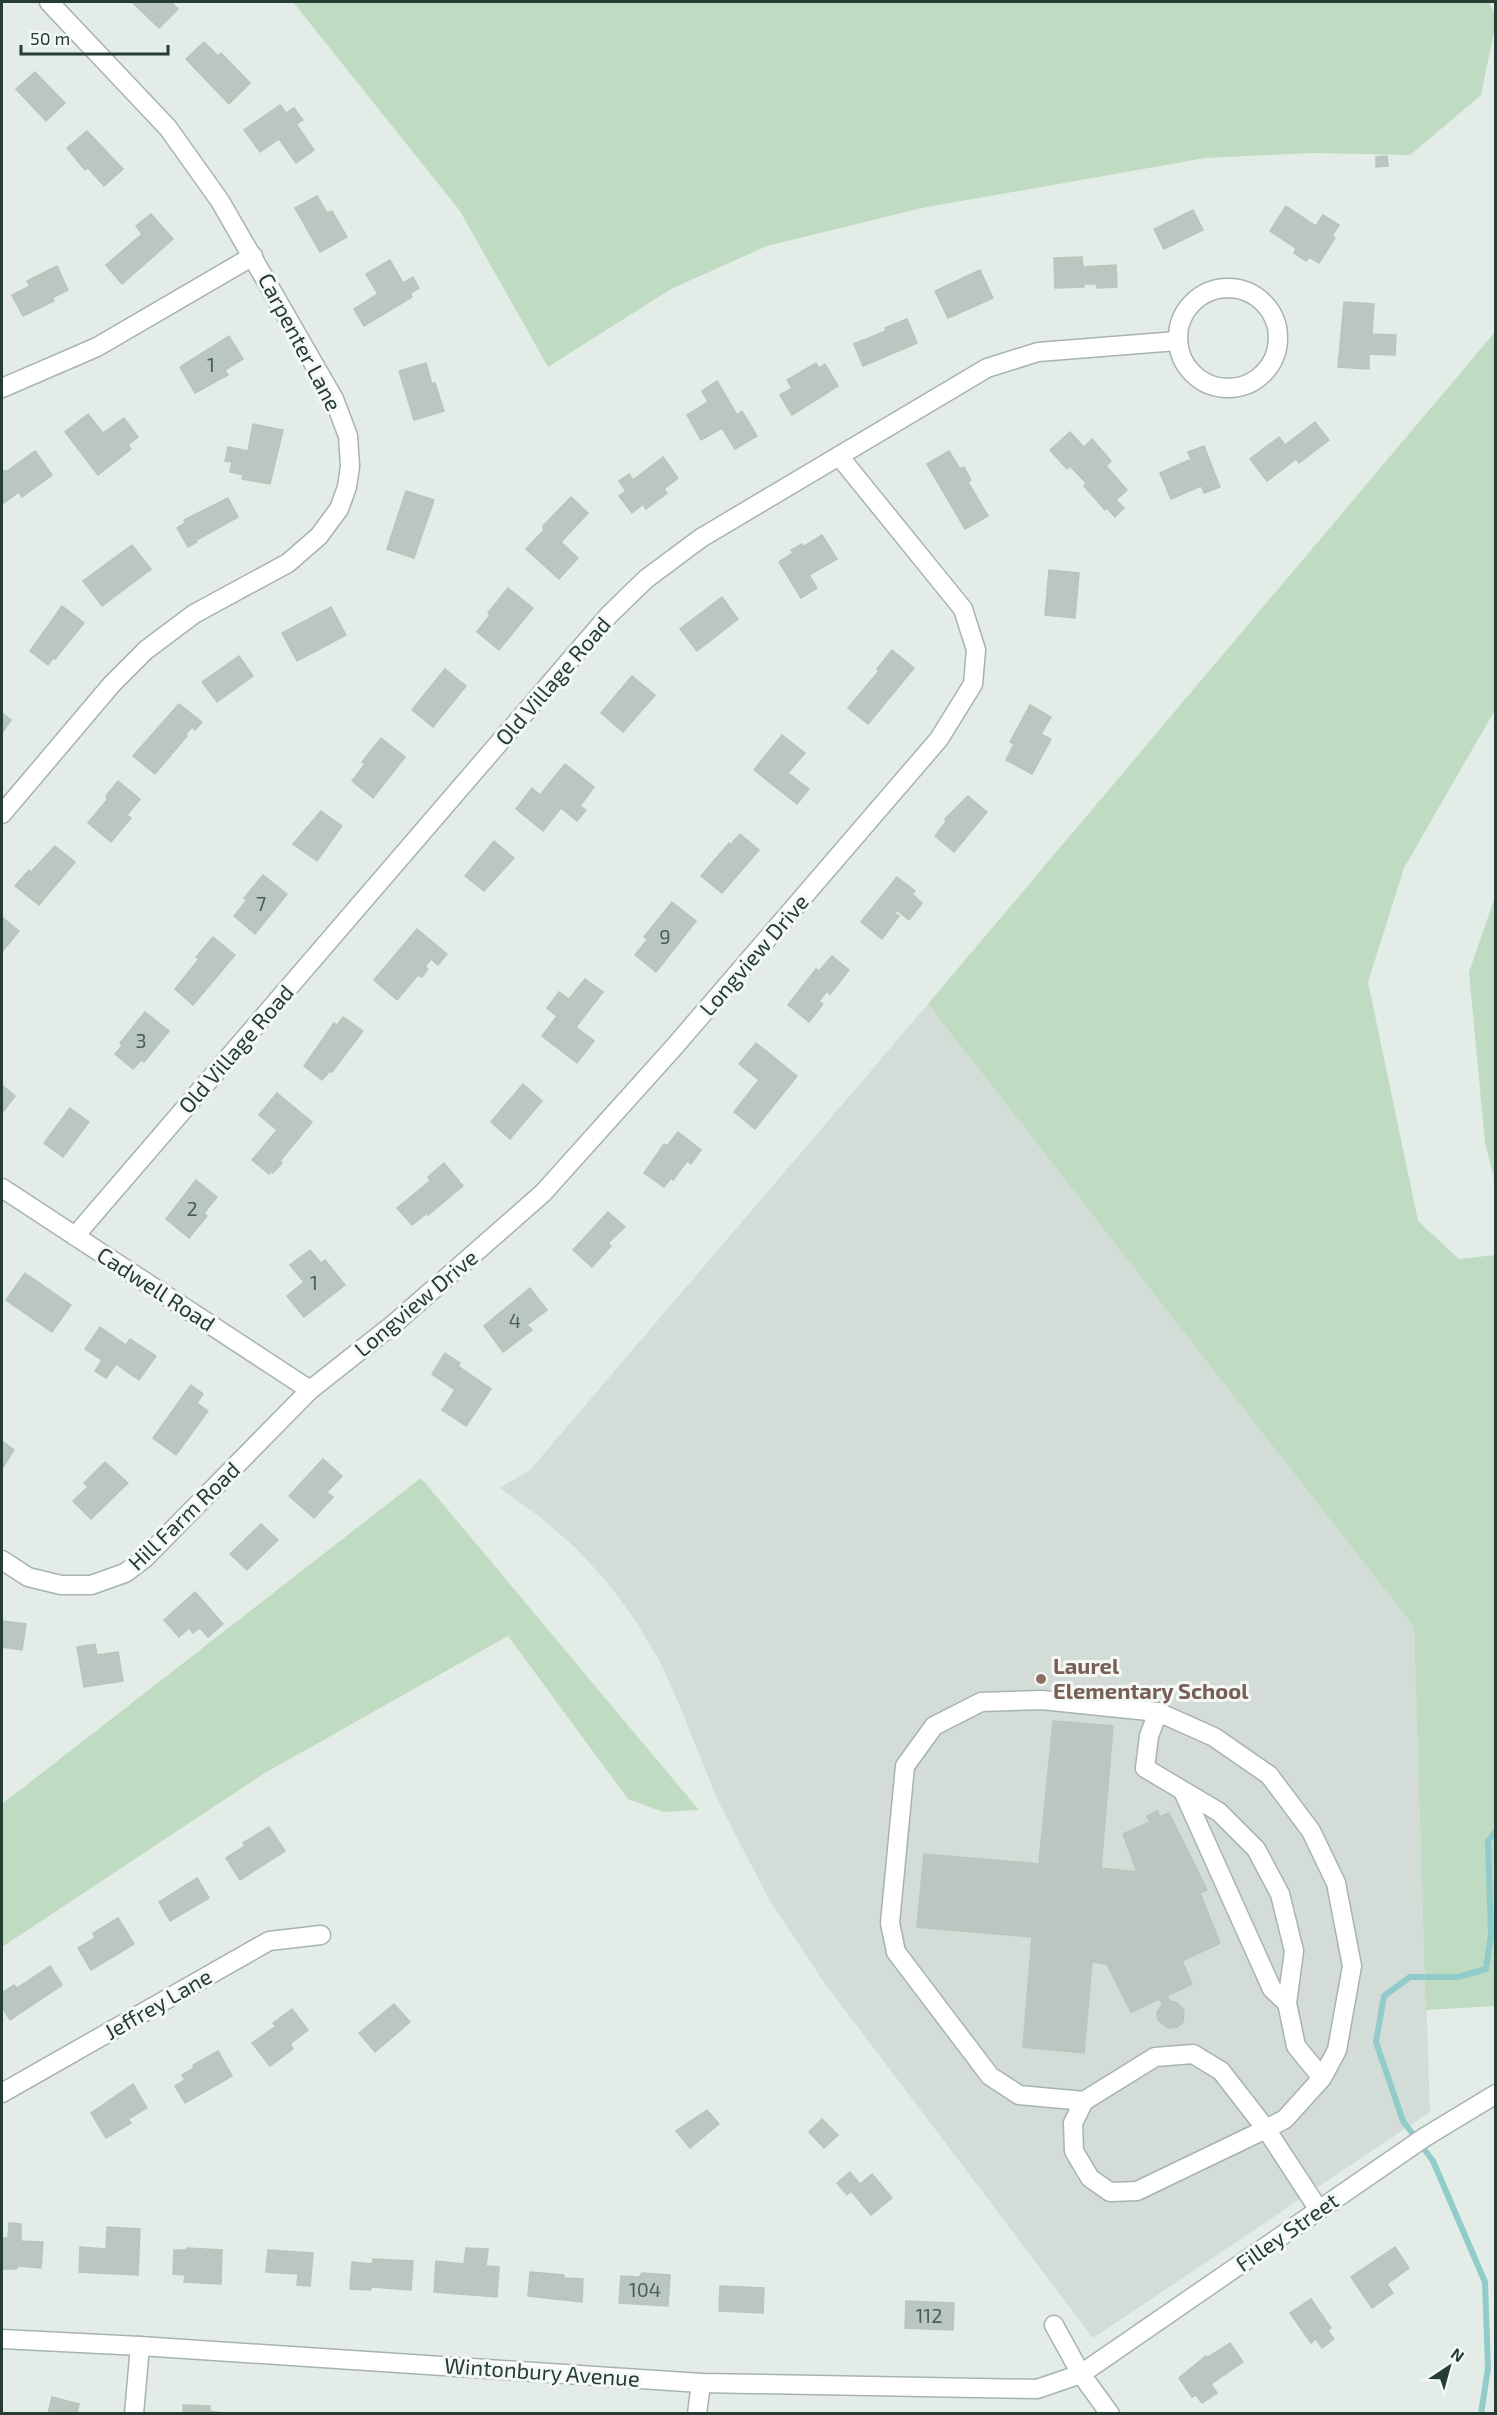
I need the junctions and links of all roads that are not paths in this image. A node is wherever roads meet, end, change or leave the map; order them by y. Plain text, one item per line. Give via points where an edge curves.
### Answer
1 (49, 2) edge
2 (253, 256) junction
3 (1178, 341) junction
4 (2, 388) edge
5 (839, 456) junction
6 (2, 814) edge
7 (2, 1188) edge
8 (75, 1236) junction
9 (310, 1390) junction
10 (2, 1560) edge
11 (1158, 1712) junction
12 (1184, 1791) junction
13 (321, 1935) dead end
14 (1287, 2003) junction
15 (1322, 2078) junction
16 (2, 2093) edge
17 (1496, 2094) edge
18 (1084, 2101) junction
19 (1266, 2129) junction
20 (1319, 2210) junction
21 (1054, 2325) dead end
22 (2, 2339) edge
23 (140, 2346) junction
24 (1081, 2374) junction
25 (701, 2383) junction
26 (134, 2414) edge
27 (697, 2414) edge
28 (1110, 2414) edge

1 - 2 street, Carpenter Lane via 168,128
2 - 4 street via 97,347
2 - 6 street, Carpenter Lane via 334,399 348,436 350,466 339,509 319,536 288,563 194,614 146,650 112,684
3 - 3 street via 1187,308 1216,289 1234,288 1250,293 1264,304 1278,334 1271,364 1254,381 1232,388 1216,387 1195,376 1181,357
3 - 5 street, Old Village Road via 1038,352 987,368
5 - 8 street, Old Village Road via 702,538 646,579 609,615
5 - 9 street, Longview Drive via 963,609 976,650 973,684 939,739 543,1193 395,1323
7 - 8 street, Cadwell Road
8 - 9 street, Cadwell Road
9 - 10 street, Hill Farm Road via 145,1558 125,1573 92,1585 61,1585 28,1577
11 - 12 street via 1149,1736 1145,1768
11 - 15 street via 1214,1737 1269,1776 1311,1831 1336,1883 1352,1966 1337,2050
11 - 18 street via 1042,1700 981,1702 934,1726 905,1766 890,1923 896,1952 990,2076 1019,2095
12 - 14 street via 1272,1989
12 - 14 street via 1219,1812 1256,1849 1280,1894 1294,1951
13 - 16 street, Jeffrey Lane via 269,1941
14 - 15 street via 1296,2046
15 - 19 street via 1285,2119
17 - 20 street, Filley Street
18 - 19 street via 1155,2057 1193,2054 1221,2071
18 - 19 street via 1073,2123 1074,2151 1090,2178 1110,2192 1137,2191
19 - 20 street
20 - 24 street, Filley Street
21 - 24 street
22 - 23 street, Wintonbury Avenue
23 - 25 street, Wintonbury Avenue
23 - 26 street
24 - 25 street, Wintonbury Avenue via 1037,2389
24 - 28 street
25 - 27 street

